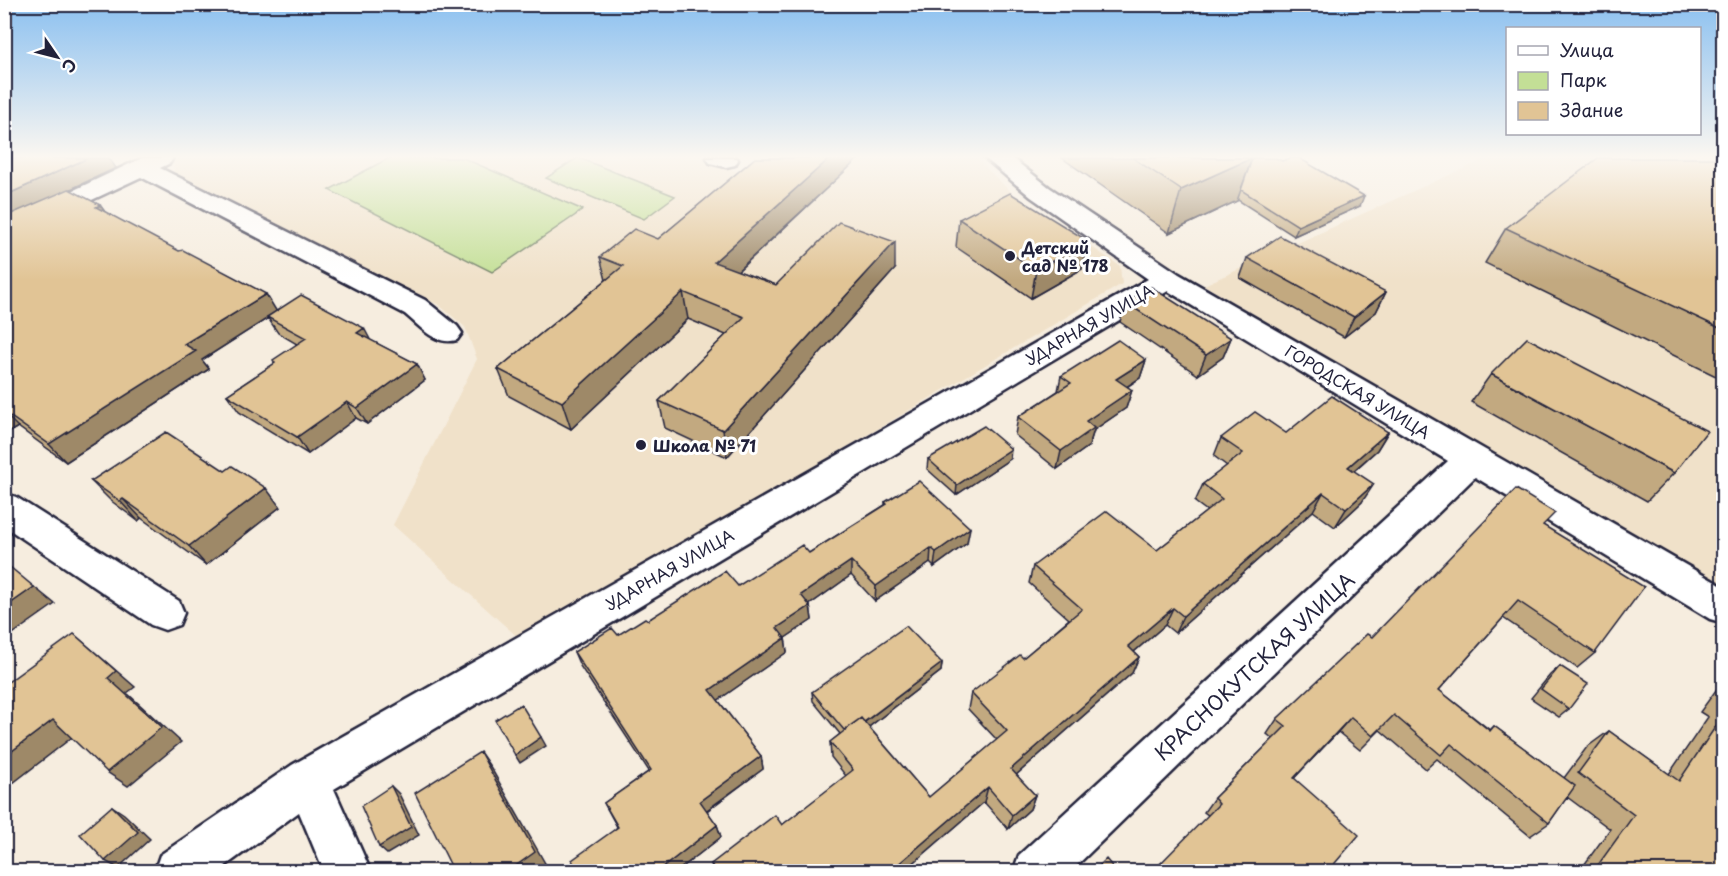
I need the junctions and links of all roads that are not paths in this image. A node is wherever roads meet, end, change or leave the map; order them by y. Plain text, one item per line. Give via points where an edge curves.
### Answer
1 (76, 199) edge
2 (218, 199) edge
3 (1050, 199) edge
4 (4, 233) edge
5 (1169, 280) junction
6 (447, 333) dead end
7 (1472, 459) junction
8 (4, 507) edge
9 (1724, 607) edge
10 (165, 613) dead end
11 (307, 780) junction
12 (177, 872) edge
13 (348, 872) edge
14 (1036, 872) edge

1 - 4 street
2 - 6 street via 415,307
3 - 5 street, ГОРОДСКАЯ УЛИЦА
5 - 7 street, ГОРОДСКАЯ УЛИЦА
5 - 11 street, УДАРНАЯ УЛИЦА via 1113,309
7 - 9 street, ГОРОДСКАЯ УЛИЦА
7 - 14 street, КРАСНОКУТСКАЯ УЛИЦА
8 - 10 street
11 - 12 street, УДАРНАЯ УЛИЦА
11 - 13 street

